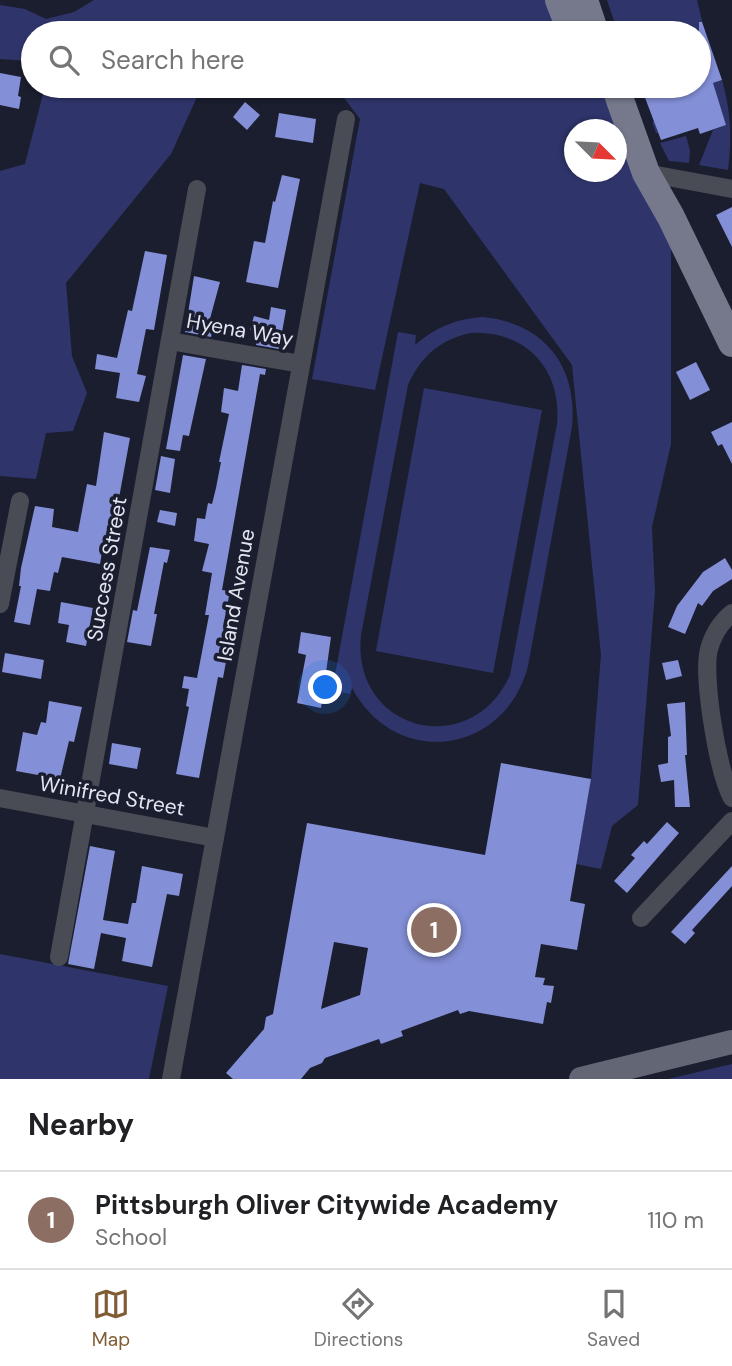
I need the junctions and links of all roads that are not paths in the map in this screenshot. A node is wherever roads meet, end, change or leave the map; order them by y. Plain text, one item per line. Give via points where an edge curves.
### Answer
1 (559, 0) edge
2 (584, 0) edge
3 (567, 21) edge
4 (592, 21) edge
5 (604, 98) edge
6 (619, 98) edge
7 (346, 119) dead end
8 (646, 173) junction
9 (197, 189) dead end
10 (732, 189) edge
11 (170, 341) junction
12 (732, 344) edge
13 (302, 364) junction
14 (20, 501) dead end
15 (0, 604) edge
16 (732, 612) edge
17 (0, 798) edge
18 (732, 798) edge
19 (86, 814) junction
20 (732, 821) edge
21 (215, 838) junction
22 (641, 918) dead end
23 (59, 957) dead end
24 (732, 1042) edge
25 (171, 1079) edge
26 (581, 1079) edge

1 - 3 main road
2 - 4 main road
5 - 8 main road
6 - 8 main road
7 - 13 street, Island Avenue
8 - 10 street
8 - 12 main road
9 - 11 street, Success Street
11 - 13 street, Hyena Way
11 - 19 street, Success Street
13 - 21 street, Island Avenue
14 - 15 street
16 - 18 street via 713,638 707,662 715,743
17 - 19 street, Winifred Street
19 - 21 street, Winifred Street
19 - 23 street, Success Street
20 - 22 street
21 - 25 street, Island Avenue
24 - 26 street

